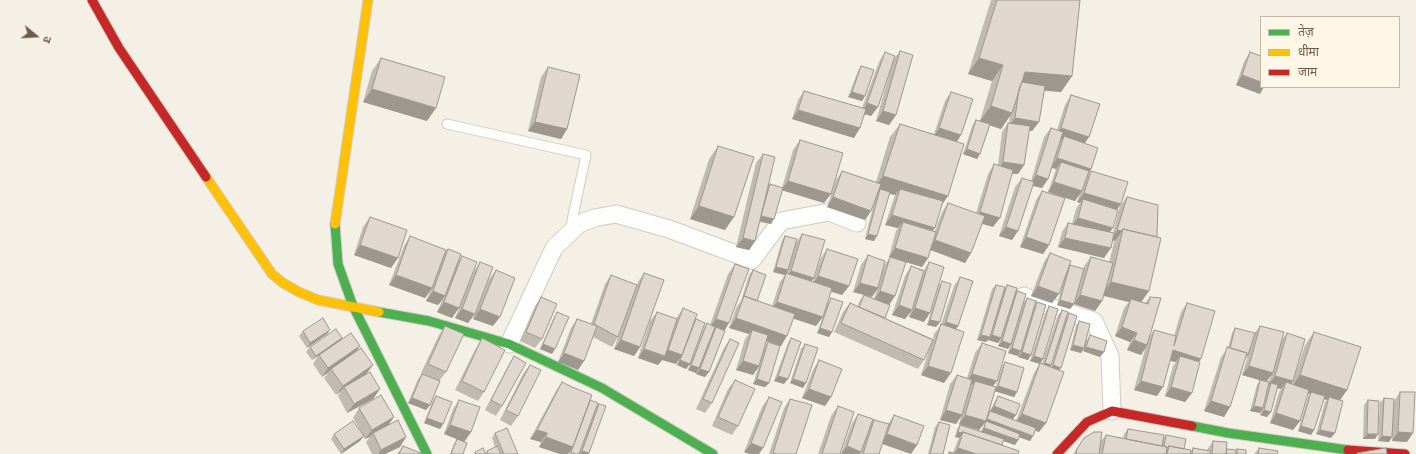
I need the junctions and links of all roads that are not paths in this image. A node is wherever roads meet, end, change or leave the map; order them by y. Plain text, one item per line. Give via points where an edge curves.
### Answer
1 (92, 0) edge
2 (368, 0) edge
3 (447, 124) dead end
4 (857, 223) dead end
5 (569, 234) junction
6 (1024, 296) edge
7 (353, 306) junction
8 (508, 344) junction
9 (1112, 411) junction
10 (428, 454) edge
11 (713, 454) edge
12 (1057, 454) edge
13 (1405, 454) edge

1 - 7 street via 119,48 272,274 283,283 318,300
2 - 7 street via 335,225 338,264
3 - 5 lane via 586,155
4 - 5 street via 829,212 781,221 752,260 669,229 616,214 579,224
5 - 8 street via 554,248
6 - 9 street via 1094,321 1110,356
7 - 8 street via 429,322
7 - 10 street
8 - 11 street via 602,388
9 - 12 street via 1087,422
9 - 13 street via 1228,433 1334,449

